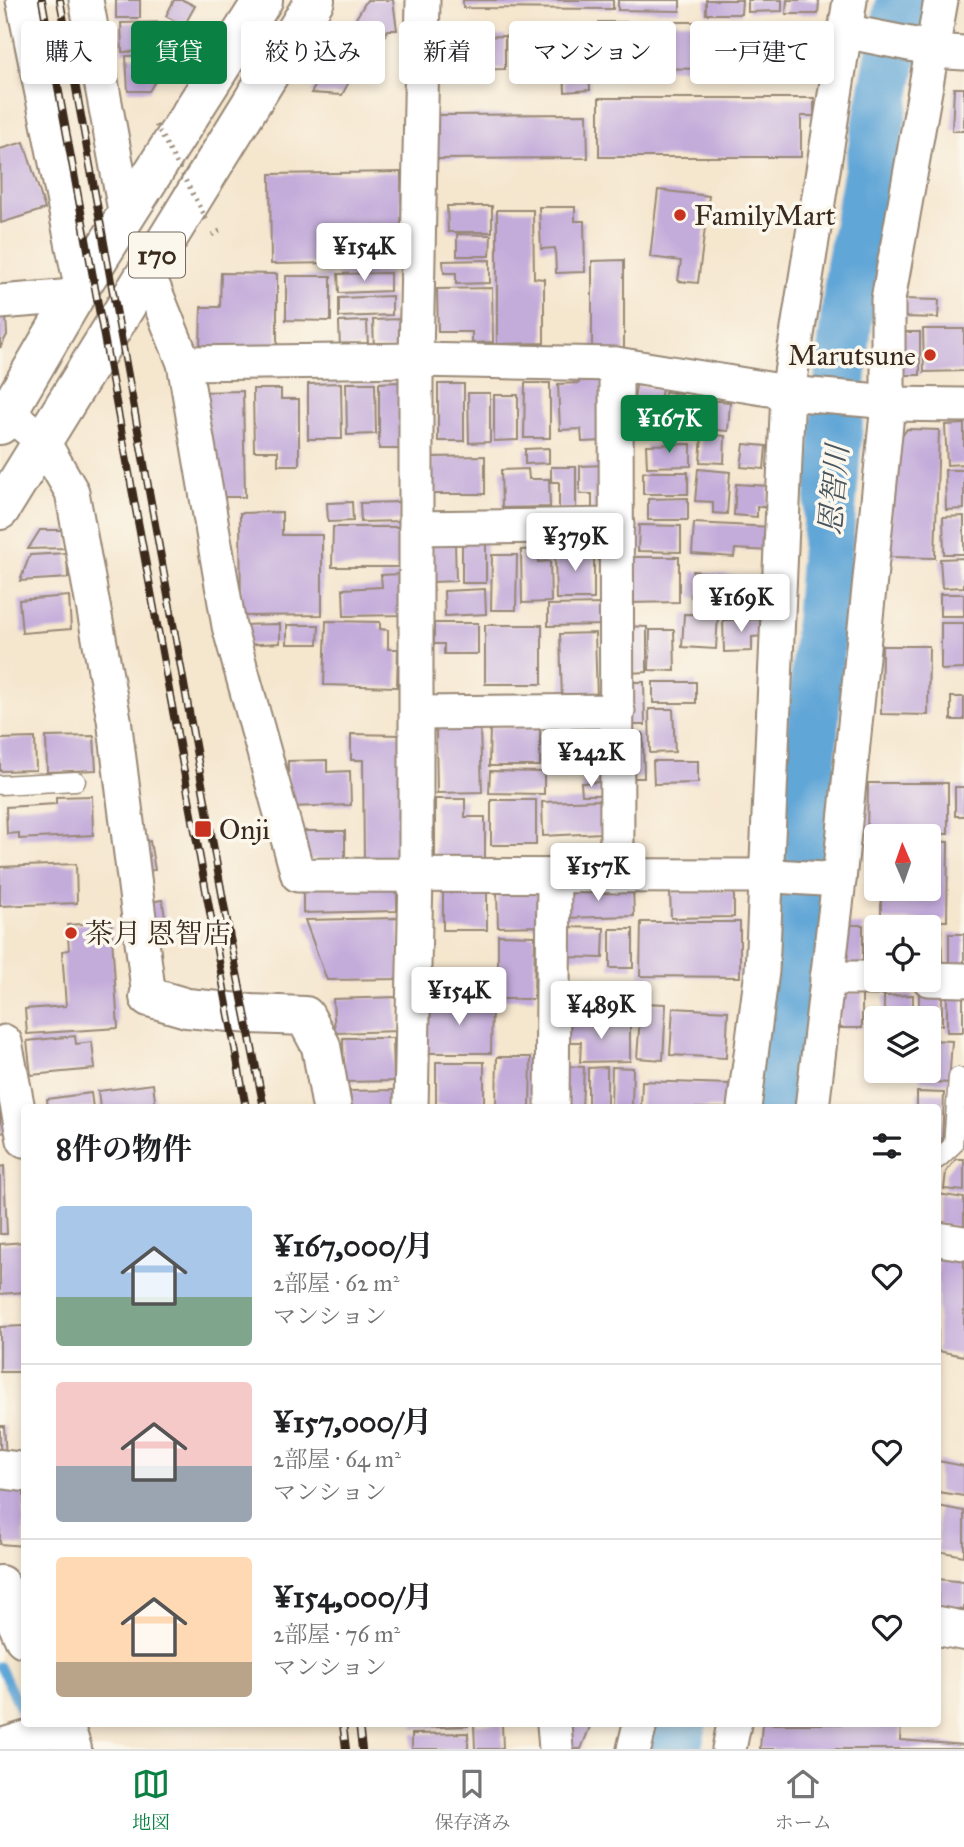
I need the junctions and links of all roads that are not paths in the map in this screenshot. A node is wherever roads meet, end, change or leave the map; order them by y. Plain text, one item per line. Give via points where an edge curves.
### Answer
1 (23, 0) edge
2 (86, 0) edge
3 (263, 0) edge
4 (315, 0) edge
5 (423, 0) edge
6 (941, 0) edge
7 (850, 20) edge
8 (941, 50) edge
9 (126, 216) junction
10 (147, 271) junction
11 (78, 291) junction
12 (0, 302) edge
13 (416, 360) junction
14 (184, 363) junction
15 (616, 364) junction
16 (794, 393) junction
17 (883, 402) junction
18 (964, 405) edge
19 (4, 419) edge
20 (42, 440) junction
21 (0, 510) edge
22 (617, 526) junction
23 (416, 528) junction
24 (618, 711) junction
25 (417, 713) junction
26 (76, 781) dead end
27 (0, 785) edge
28 (416, 875) junction
29 (554, 876) junction
30 (617, 876) junction
31 (771, 876) junction
32 (839, 880) junction
33 (827, 978) junction
34 (864, 978) edge
35 (941, 979) edge
36 (964, 979) edge
37 (149, 997) joint
38 (5, 1042) dead end
39 (958, 1077) dead end
40 (331, 1104) edge
41 (411, 1104) edge
42 (552, 1104) edge
43 (745, 1104) edge
44 (812, 1104) edge
45 (21, 1125) edge
46 (941, 1156) edge
47 (941, 1239) edge
48 (964, 1243) edge
49 (0, 1469) edge
50 (21, 1472) edge
51 (0, 1585) edge
52 (941, 1627) edge
53 (964, 1631) edge
54 (21, 1632) edge
55 (554, 1727) edge
56 (638, 1727) edge
57 (733, 1727) edge
58 (67, 1733) edge
59 (0, 1746) edge
60 (556, 1749) edge
61 (634, 1749) edge
62 (729, 1749) edge

1 - 11 street
2 - 9 street
3 - 9 main road, 170
4 - 10 main road, 170
5 - 13 street
6 - 8 street
7 - 8 street
7 - 16 street
8 - 17 street via 888,300
9 - 11 main road, 170
10 - 14 street
10 - 20 main road, 170
11 - 12 street
11 - 19 main road, 170
13 - 14 street
13 - 15 street
13 - 23 street
14 - 28 street via 229,626 299,875
15 - 16 street
15 - 22 street
16 - 17 street
16 - 31 street
17 - 18 street
17 - 32 street
19 - 20 street
20 - 21 main road, 170
20 - 37 street via 75,505 114,719
22 - 23 street
22 - 24 street
23 - 25 street
24 - 25 street
24 - 30 street
25 - 28 street
26 - 27 lane
28 - 29 street
28 - 41 street
29 - 30 street
29 - 42 street
30 - 31 street
31 - 32 street
31 - 43 street
32 - 33 street
33 - 34 street
33 - 44 street
35 - 36 street
37 - 40 main road via 187,1008 305,1016 321,1046
38 - 45 street
39 - 46 lane via 953,1145
47 - 48 street
49 - 50 main road
51 - 54 main road
52 - 53 main road
55 - 60 street
56 - 61 street
57 - 62 street
58 - 59 street

